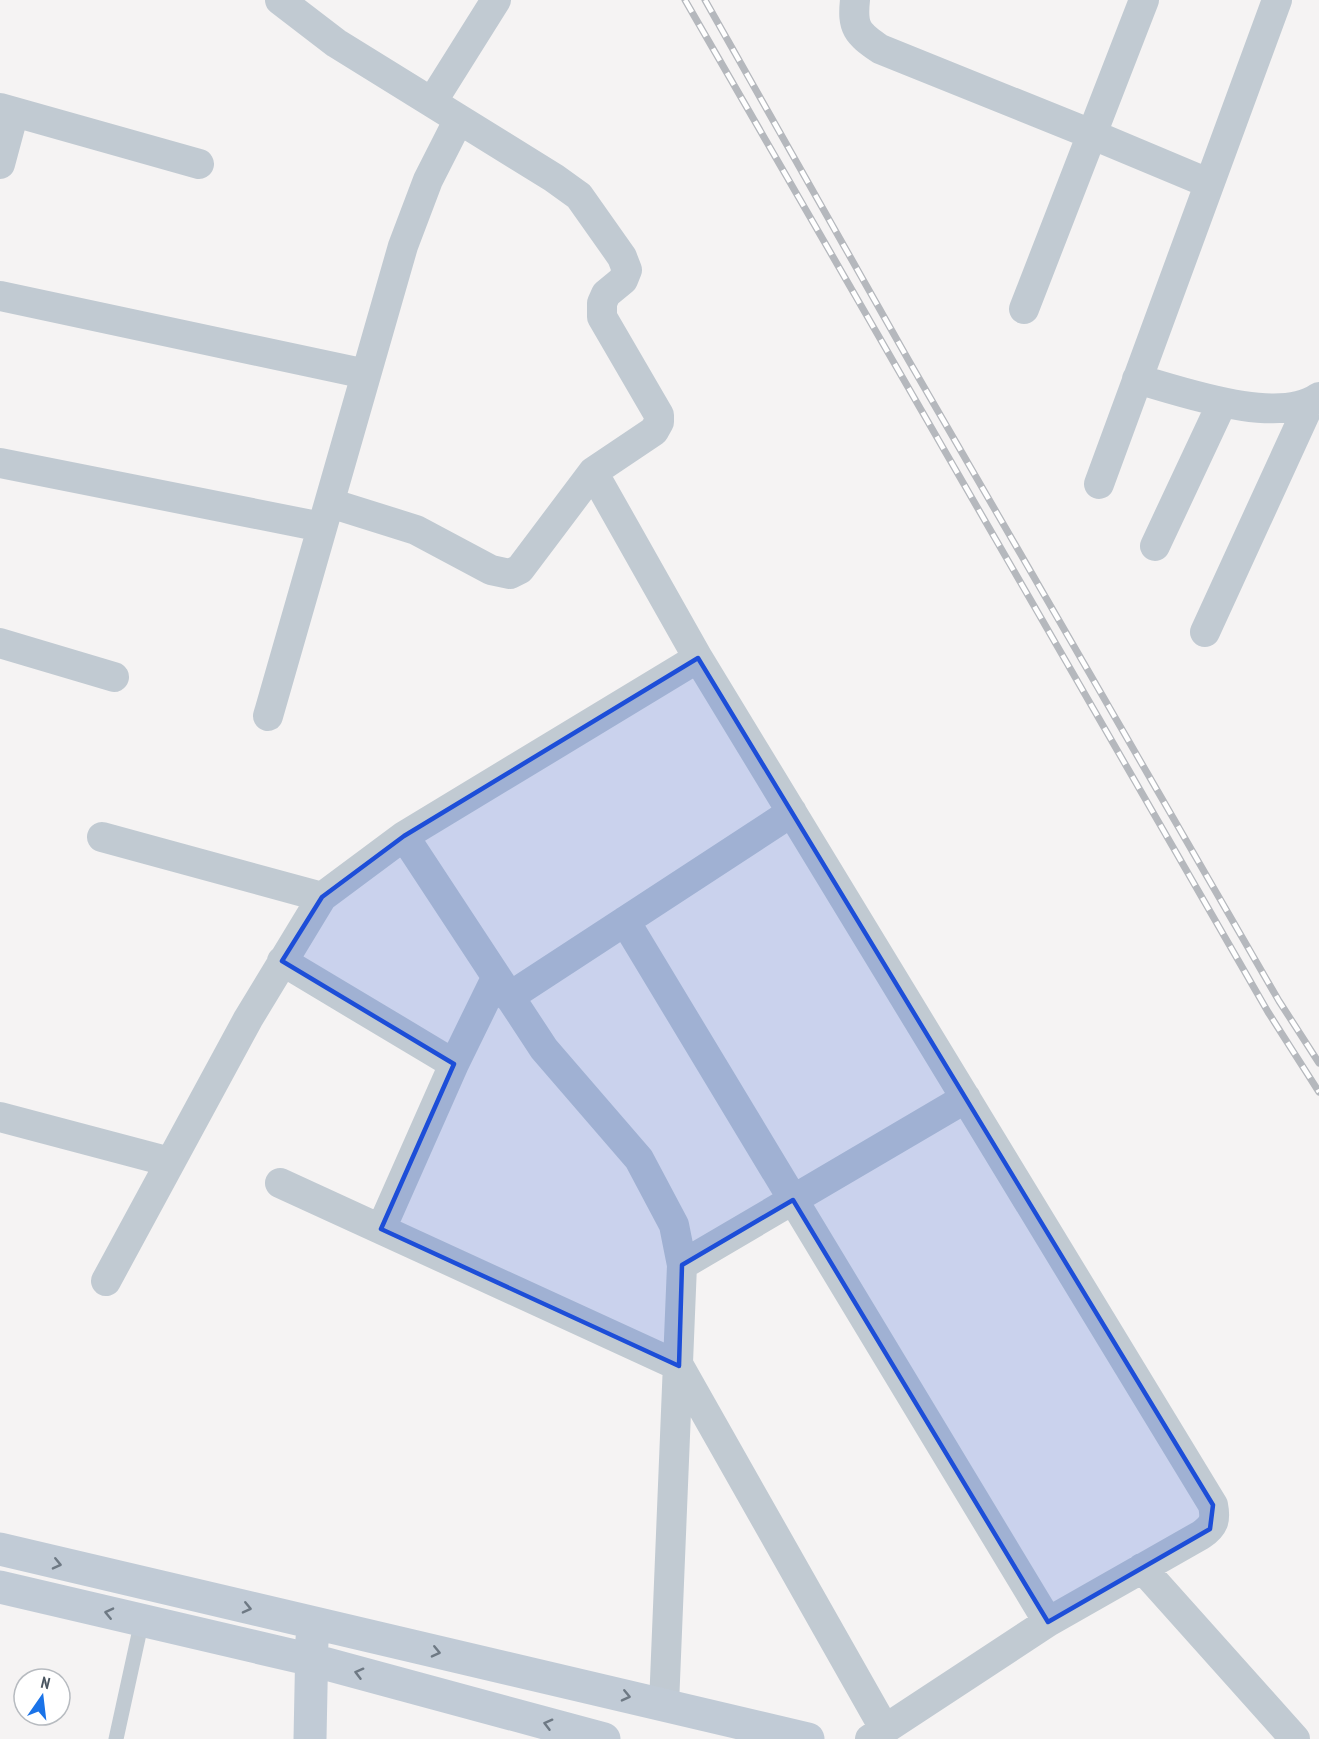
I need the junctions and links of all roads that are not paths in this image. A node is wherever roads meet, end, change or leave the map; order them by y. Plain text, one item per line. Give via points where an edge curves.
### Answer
1 (280, 0) edge
2 (496, 0) edge
3 (855, 0) edge
4 (1144, 0) edge
5 (1277, 0) edge
6 (432, 102) junction
7 (7, 110) edge
8 (459, 119) junction
9 (1091, 134) junction
10 (0, 164) edge
11 (199, 165) dead end
12 (1208, 183) junction
13 (0, 296) edge
14 (1024, 309) dead end
15 (366, 374) junction
16 (1137, 379) junction
17 (1315, 400) edge
18 (1222, 403) junction
19 (0, 463) edge
20 (594, 472) junction
21 (1100, 484) dead end
22 (326, 515) junction
23 (1155, 546) dead end
24 (1205, 632) dead end
25 (0, 643) edge
26 (698, 658) junction
27 (114, 677) dead end
28 (268, 716) dead end
29 (792, 812) junction
30 (404, 836) junction
31 (102, 837) dead end
32 (322, 897) junction
33 (625, 921) junction
34 (282, 961) junction
35 (503, 988) junction
36 (454, 1064) junction
37 (966, 1098) junction
38 (0, 1117) edge
39 (170, 1162) junction
40 (280, 1183) dead end
41 (793, 1200) junction
42 (381, 1229) junction
43 (682, 1265) junction
44 (106, 1281) dead end
45 (679, 1366) junction
46 (0, 1549) edge
47 (1142, 1568) junction
48 (0, 1587) edge
49 (142, 1620) junction
50 (1048, 1622) junction
51 (312, 1624) junction
52 (312, 1660) junction
53 (664, 1705) junction
54 (877, 1733) edge
55 (116, 1739) edge
56 (310, 1739) edge
57 (604, 1739) edge
58 (808, 1739) edge
59 (1295, 1739) edge

1 - 6 street via 336,43
2 - 6 street
3 - 9 street via 853,18 861,36 880,49
4 - 9 street
5 - 12 street
6 - 8 street
7 - 10 street
7 - 11 street
8 - 15 street via 428,180 406,236
8 - 20 street via 579,196 627,270 623,280 606,294 602,316 659,415 659,422 654,431
9 - 12 street
9 - 14 street
12 - 16 street
13 - 15 street
15 - 22 street
16 - 18 street
16 - 21 street
17 - 18 street via 1269,410
17 - 24 street
18 - 23 street
19 - 22 street
20 - 22 street via 520,569 510,574 491,570 416,530
20 - 26 street
22 - 28 street
25 - 27 street
26 - 29 street
26 - 30 street
29 - 33 street
29 - 37 street
30 - 32 street
30 - 35 street
31 - 32 street
32 - 34 street
33 - 35 street
33 - 41 street
34 - 36 street
34 - 39 street
35 - 36 street
35 - 43 street via 544,1049 639,1159 674,1225
36 - 42 street
37 - 41 street
37 - 47 street via 1213,1505 1215,1516 1210,1529
38 - 39 street
39 - 44 street
40 - 42 street
41 - 43 street
41 - 50 street
42 - 45 street
43 - 45 street
45 - 53 street
45 - 54 street
46 -> 51 main road
47 - 50 street
47 - 59 street
49 -> 48 main road
49 - 52 main road
49 - 55 lane
50 - 54 street
51 - 52 main road
51 -> 53 main road
52 - 56 main road
57 -> 52 main road
53 - 58 main road

